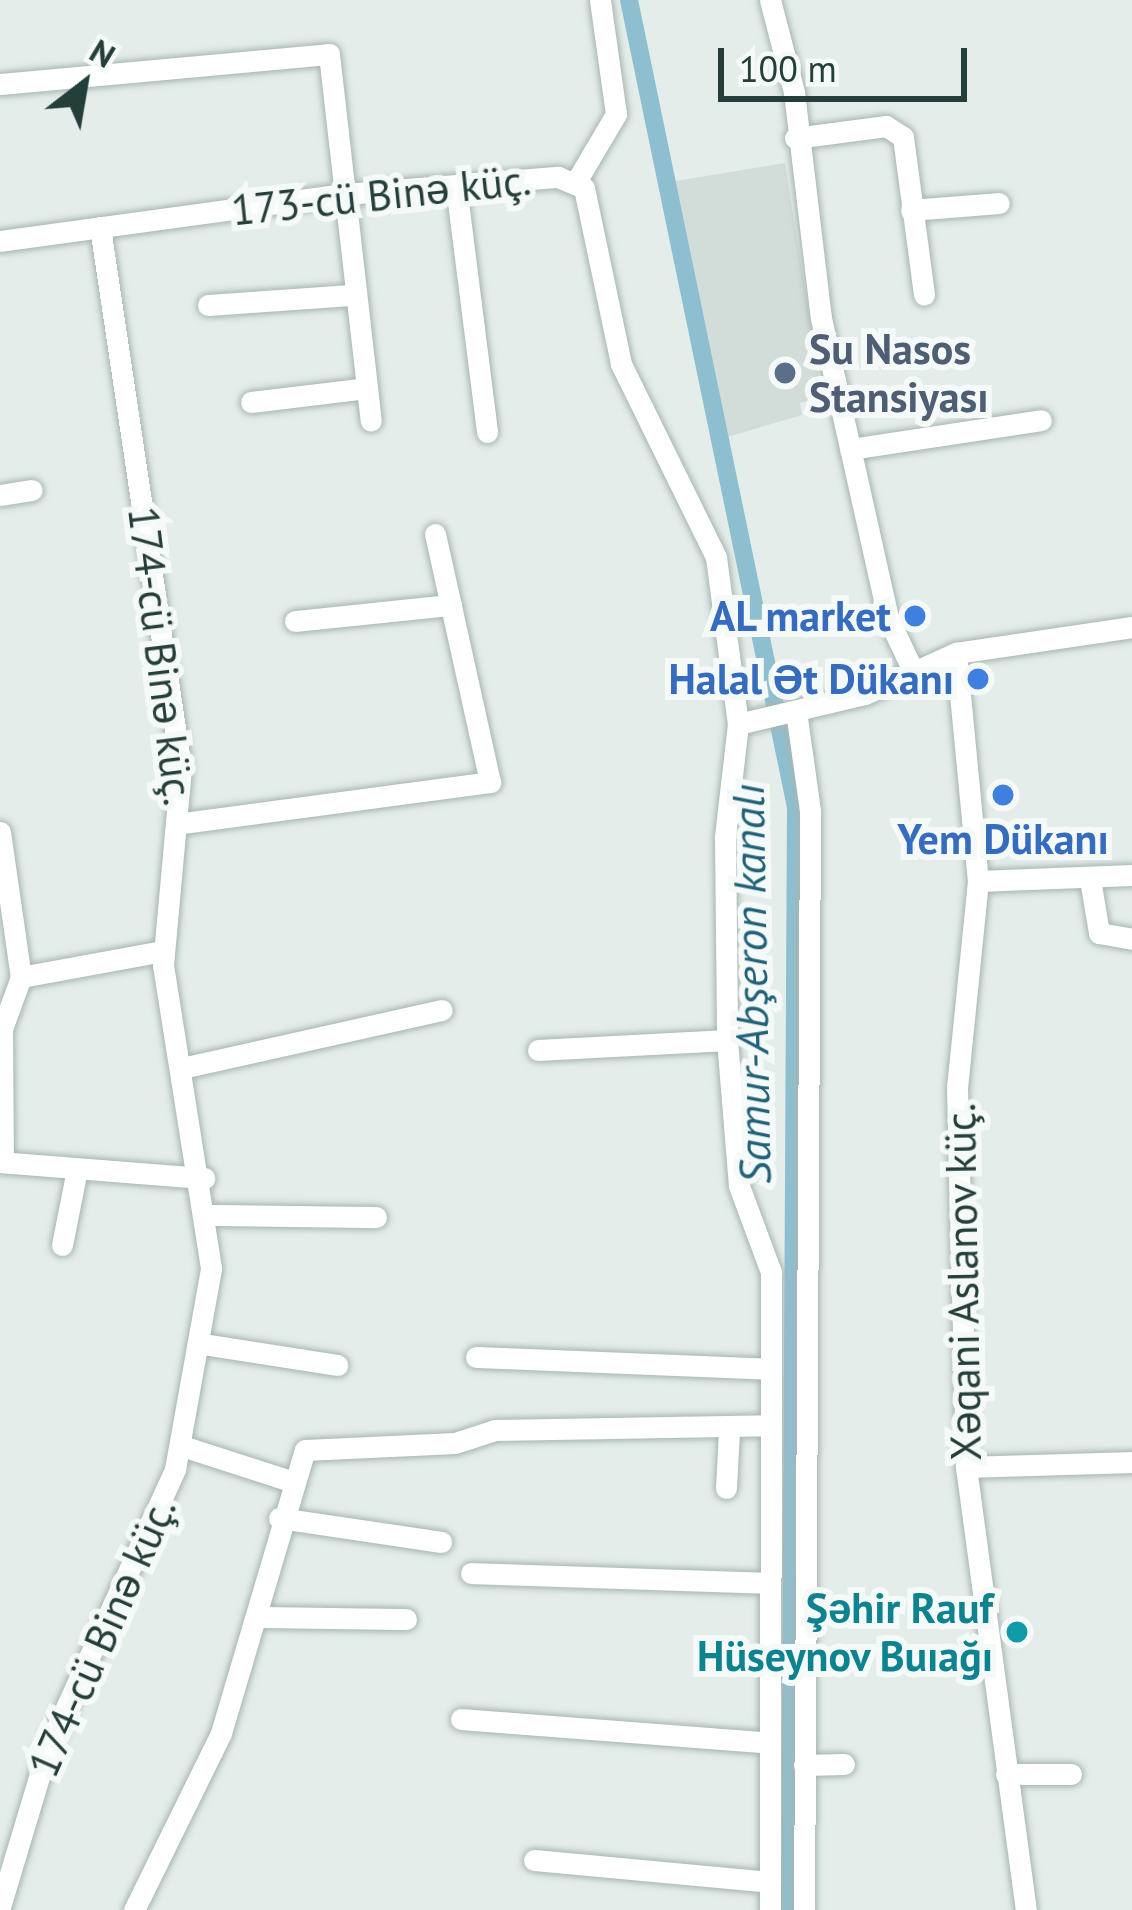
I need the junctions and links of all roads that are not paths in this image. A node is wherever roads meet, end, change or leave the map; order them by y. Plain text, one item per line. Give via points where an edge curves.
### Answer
1 (600, 0) edge
2 (770, 0) edge
3 (0, 84) edge
4 (795, 137) junction
5 (577, 180) junction
6 (456, 186) junction
7 (345, 194) junction
8 (999, 203) dead end
9 (911, 210) junction
10 (100, 227) junction
11 (0, 241) edge
12 (351, 295) junction
13 (924, 296) dead end
14 (208, 305) dead end
15 (366, 388) junction
16 (251, 402) dead end
17 (1041, 420) dead end
18 (371, 421) dead end
19 (487, 432) dead end
20 (850, 449) junction
21 (32, 490) dead end
22 (0, 495) edge
23 (435, 534) dead end
24 (451, 605) junction
25 (295, 621) dead end
26 (1132, 627) edge
27 (956, 653) junction
28 (913, 671) junction
29 (796, 711) junction
30 (738, 724) junction
31 (183, 823) junction
32 (0, 832) edge
33 (1132, 875) edge
34 (1090, 879) junction
35 (978, 881) junction
36 (1132, 939) edge
37 (163, 951) junction
38 (21, 976) junction
39 (442, 1010) dead end
40 (727, 1040) junction
41 (538, 1050) dead end
42 (182, 1068) junction
43 (2, 1162) edge
44 (77, 1169) junction
45 (203, 1178) junction
46 (209, 1215) junction
47 (376, 1216) dead end
48 (62, 1245) dead end
49 (203, 1344) junction
50 (476, 1357) dead end
51 (337, 1365) dead end
52 (771, 1369) junction
53 (770, 1425) junction
54 (729, 1430) junction
55 (182, 1447) junction
56 (1132, 1462) edge
57 (966, 1466) junction
58 (287, 1480) junction
59 (726, 1487) dead end
60 (278, 1518) junction
61 (441, 1542) dead end
62 (471, 1573) dead end
63 (770, 1583) junction
64 (256, 1617) junction
65 (406, 1619) dead end
66 (461, 1719) dead end
67 (770, 1743) junction
68 (844, 1764) dead end
69 (804, 1765) junction
70 (1006, 1774) junction
71 (1071, 1774) dead end
72 (534, 1860) dead end
73 (770, 1882) junction
74 (0, 1907) edge
75 (134, 1910) edge
76 (770, 1910) edge
77 (804, 1910) edge
78 (1026, 1910) edge

1 - 5 street via 616,114
2 - 4 street
3 - 7 street via 329,54
4 - 9 street via 896,129
4 - 20 street
5 - 6 street, 173-cü Binə küç.
5 - 30 street, 173-cü Binə küç. via 621,364 716,557
6 - 7 street, 173-cü Binə küç.
6 - 19 street
7 - 10 street, 173-cü Binə küç.
7 - 12 street
8 - 9 street
9 - 13 street
10 - 11 street, 173-cü Binə küç.
10 - 31 street, 174-cü Binə küç.
12 - 14 street
12 - 15 street
15 - 16 street
15 - 18 street
17 - 20 street
20 - 28 street via 888,618
21 - 22 street
23 - 24 street
24 - 25 street
24 - 31 street via 490,782 481,791
26 - 27 street
27 - 28 street
27 - 35 street, Xəqani Aslanov küç.
28 - 29 street
29 - 30 street
29 - 69 street via 810,811
30 - 40 street, 173-cü Binə küç. via 725,837
31 - 37 street, 174-cü Binə küç.
32 - 38 street
33 - 34 street
34 - 35 street
34 - 36 street via 1099,933
35 - 57 street, Xəqani Aslanov küç. via 957,1087
37 - 38 street
37 - 42 street, 174-cü Binə küç.
38 - 43 street via 2,1029
39 - 42 street
40 - 41 street
40 - 52 street, 173-cü Binə küç. via 739,1186 768,1244
42 - 45 street, 174-cü Binə küç.
43 - 44 street
44 - 45 street
44 - 48 street
45 - 46 street, 174-cü Binə küç.
46 - 47 street
46 - 49 street, 174-cü Binə küç.
49 - 51 street
49 - 55 street, 174-cü Binə küç.
50 - 52 street
52 - 53 street, 173-cü Binə küç.
53 - 54 street
53 - 63 street, 173-cü Binə küç.
54 - 58 street via 495,1430 455,1443 305,1450
54 - 59 street
55 - 58 street
55 - 74 street, 174-cü Binə küç. via 48,1747
56 - 57 street
57 - 70 street, Xəqani Aslanov küç.
58 - 60 street
60 - 61 street
60 - 64 street
62 - 63 street
63 - 67 street, 173-cü Binə küç.
64 - 65 street
64 - 75 street via 221,1732
66 - 67 street
67 - 73 street, 173-cü Binə küç.
68 - 69 street
69 - 77 street
70 - 71 street
70 - 78 street, Xəqani Aslanov küç.
72 - 73 street
73 - 76 street, 173-cü Binə küç.

